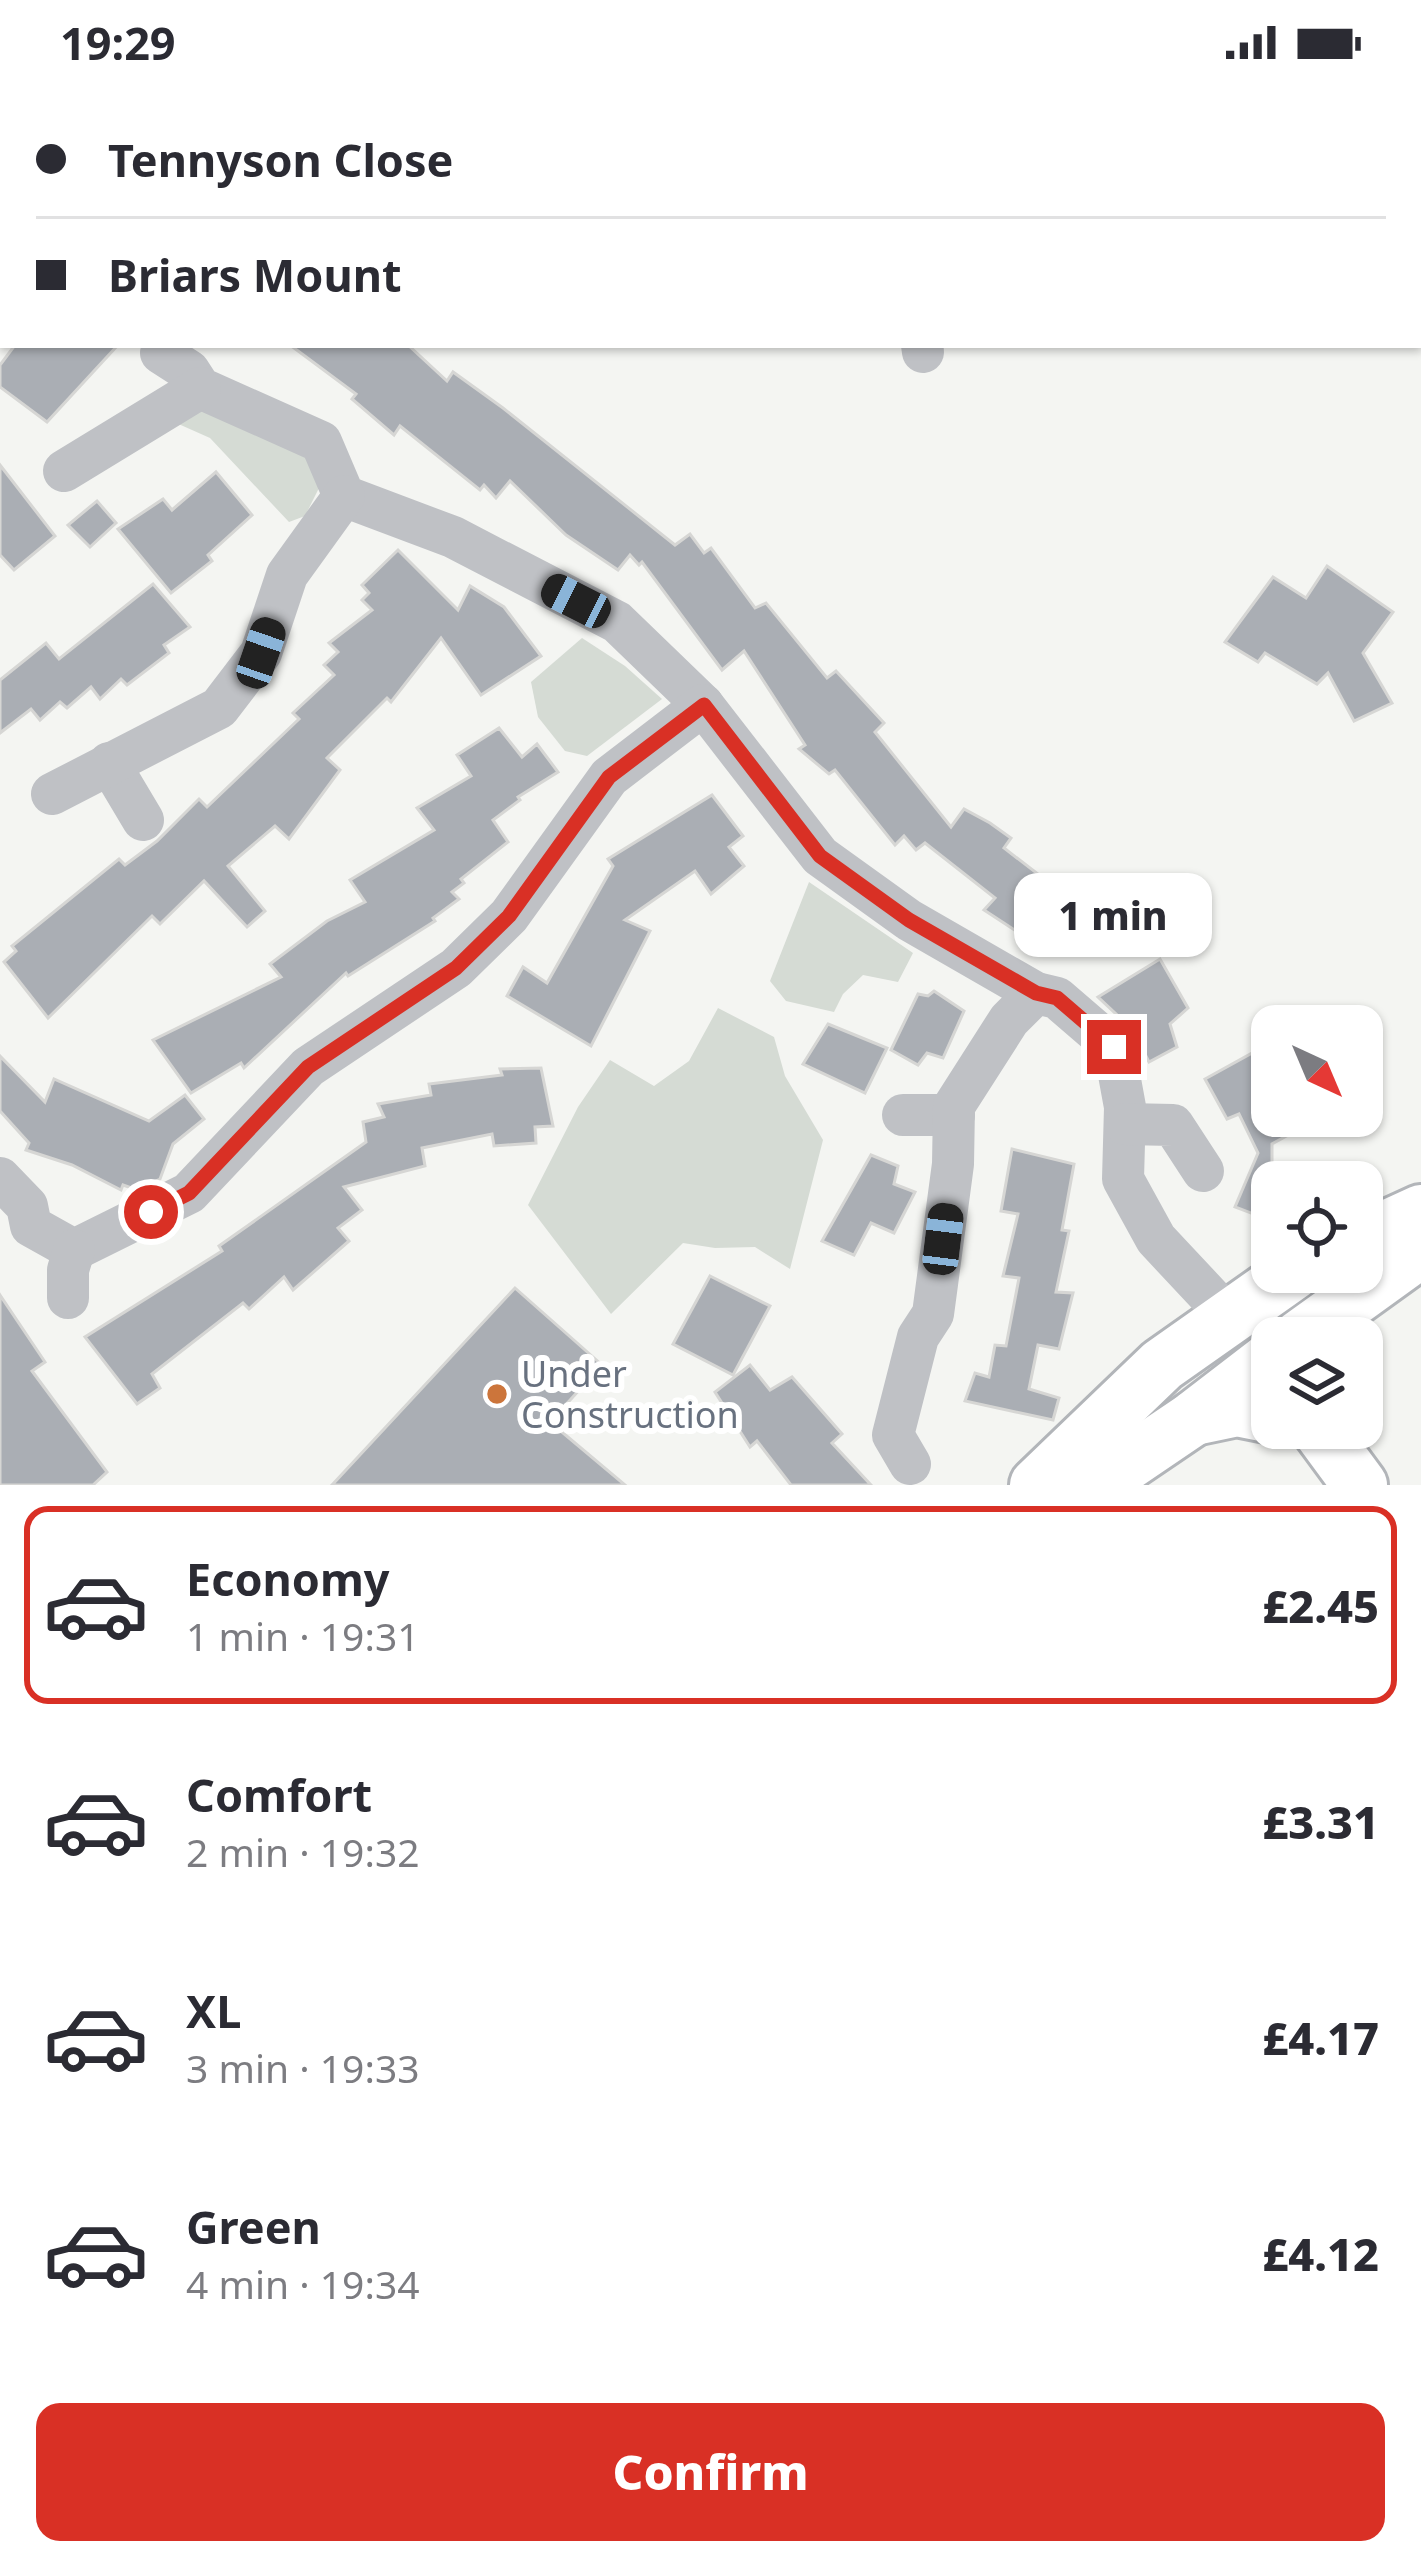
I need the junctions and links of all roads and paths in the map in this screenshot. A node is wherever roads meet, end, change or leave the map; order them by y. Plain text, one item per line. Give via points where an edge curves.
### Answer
1 (161, 353) dead end
2 (200, 388) junction
3 (64, 471) dead end
4 (344, 496) junction
5 (704, 705) junction
6 (109, 763) junction
7 (52, 794) dead end
8 (143, 820) dead end
9 (1036, 993) junction
10 (903, 1115) dead end
11 (954, 1115) junction
12 (1125, 1124) junction
13 (1203, 1171) dead end
14 (0, 1178) edge
15 (1421, 1212) edge
16 (1383, 1229) edge
17 (74, 1250) junction
18 (1421, 1250) edge
19 (1262, 1293) edge
20 (68, 1298) dead end
21 (1228, 1316) junction
22 (1330, 1317) edge
23 (1251, 1334) edge
24 (1251, 1375) edge
25 (1251, 1412) edge
26 (1194, 1418) junction
27 (1320, 1449) edge
28 (1334, 1449) edge
29 (910, 1464) dead end
30 (1355, 1478) edge
31 (1037, 1485) edge
32 (1095, 1485) edge

1 - 2 street via 189,370
2 - 3 street
2 - 4 street via 321,442
4 - 5 street via 453,537 616,622
4 - 6 street via 287,574 261,653 219,708
5 - 9 street via 820,856 909,920
5 - 17 street via 609,777 509,916 456,968 308,1067 189,1193
6 - 7 street
6 - 8 street
9 - 11 street via 1009,1020
9 - 12 street via 1057,998 1114,1047
10 - 11 street
11 - 29 street via 933,1314 907,1330 892,1435
12 - 13 street via 1176,1115
12 - 21 street via 1123,1179 1156,1239
14 - 17 street via 27,1206 31,1226
15 - 16 main road
17 - 20 street
18 - 22 main road
19 - 21 main road
21 - 23 main road
21 - 31 main road via 1162,1365
24 - 26 main road
25 - 26 main road
26 - 32 main road
27 - 30 main road
28 - 30 main road

